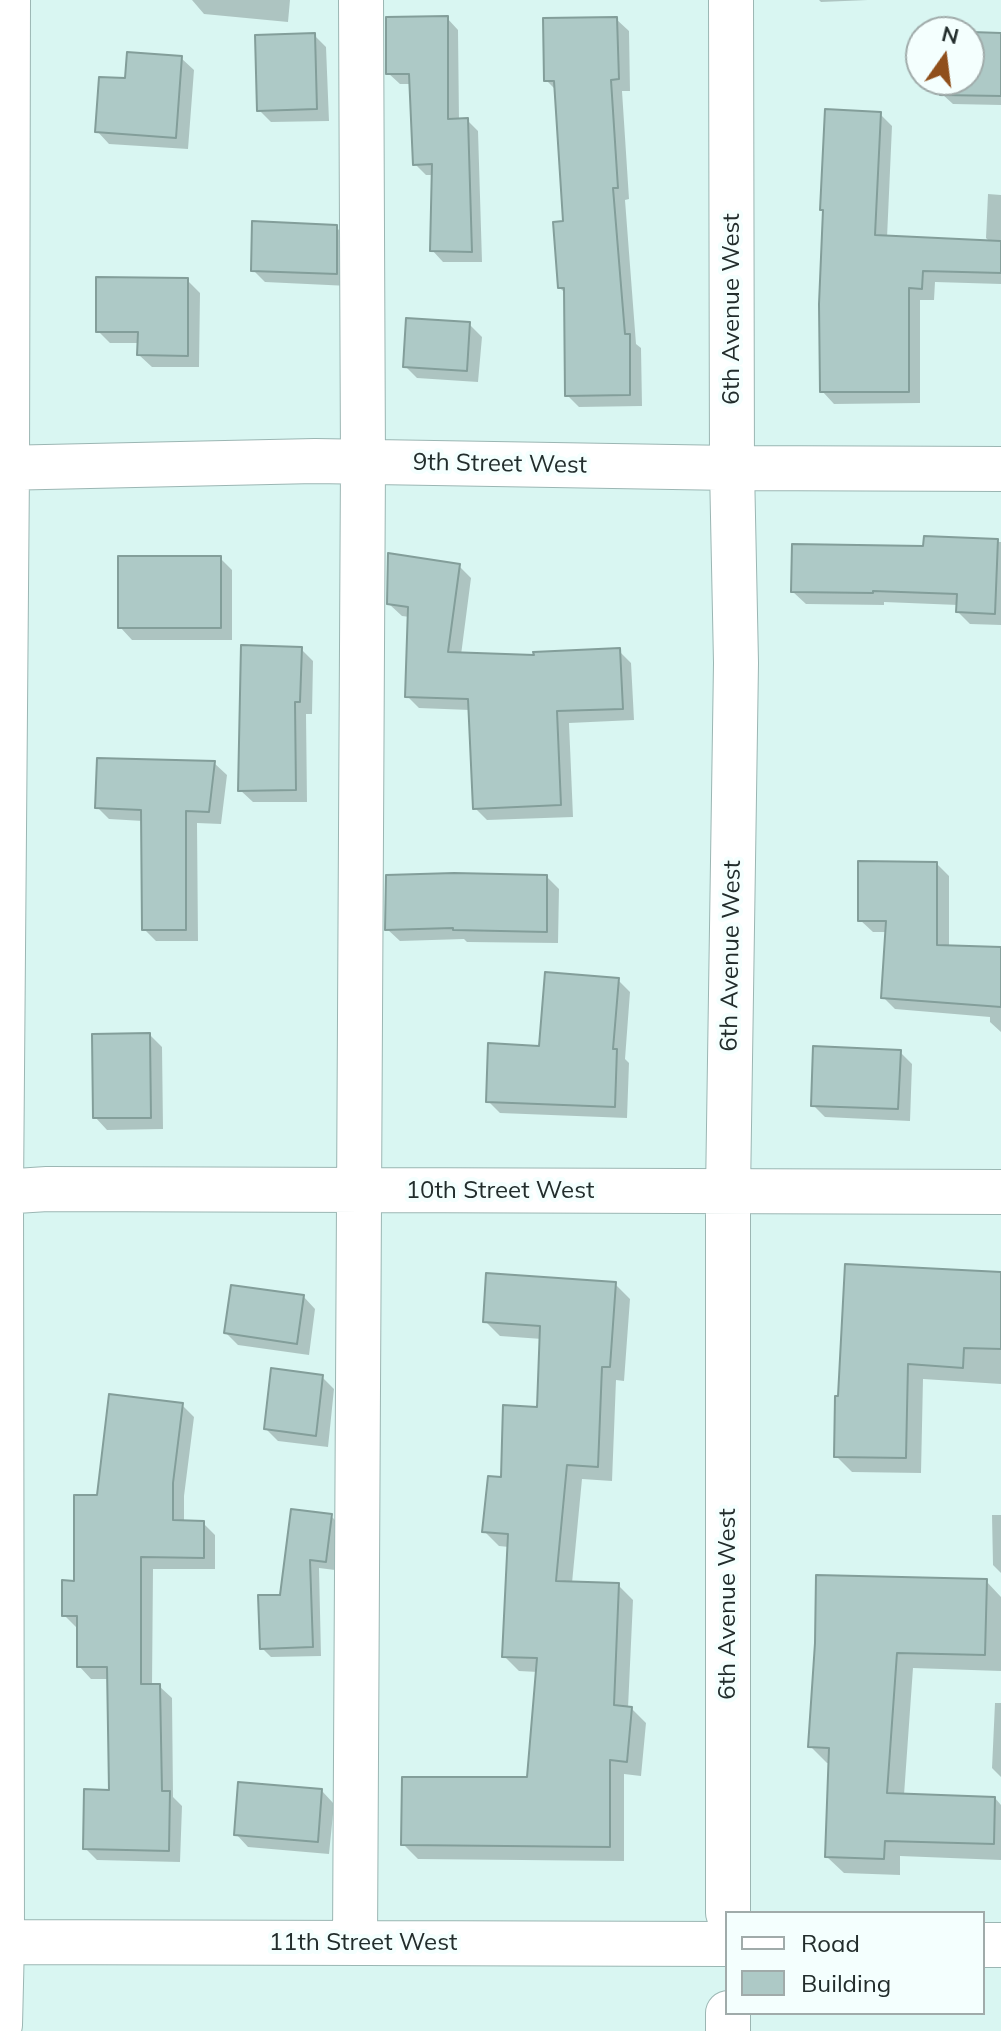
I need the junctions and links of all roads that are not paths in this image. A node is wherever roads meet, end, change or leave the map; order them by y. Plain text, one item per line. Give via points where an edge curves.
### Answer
1 (8, 0) edge
2 (361, 0) edge
3 (731, 0) edge
4 (363, 462) junction
5 (4, 468) edge
6 (732, 468) junction
7 (1001, 469) edge
8 (359, 1191) junction
9 (0, 1192) edge
10 (728, 1192) junction
11 (1001, 1192) edge
12 (728, 1911) edge
13 (1, 1942) edge
14 (355, 1943) junction
15 (725, 1944) edge
16 (0, 2025) edge

1 - 5 street
2 - 4 street
3 - 6 street, 6th Avenue West
4 - 5 street, 9th Street West
4 - 6 street, 9th Street West
4 - 8 street
5 - 9 street
6 - 7 street, 9th Street West
6 - 10 street, 6th Avenue West via 736,663
8 - 9 street, 10th Street West
8 - 10 street, 10th Street West
8 - 14 street
9 - 13 street
10 - 11 street, 10th Street West
10 - 12 street, 6th Avenue West
13 - 14 street, 11th Street West
13 - 16 street
14 - 15 street, 11th Street West

